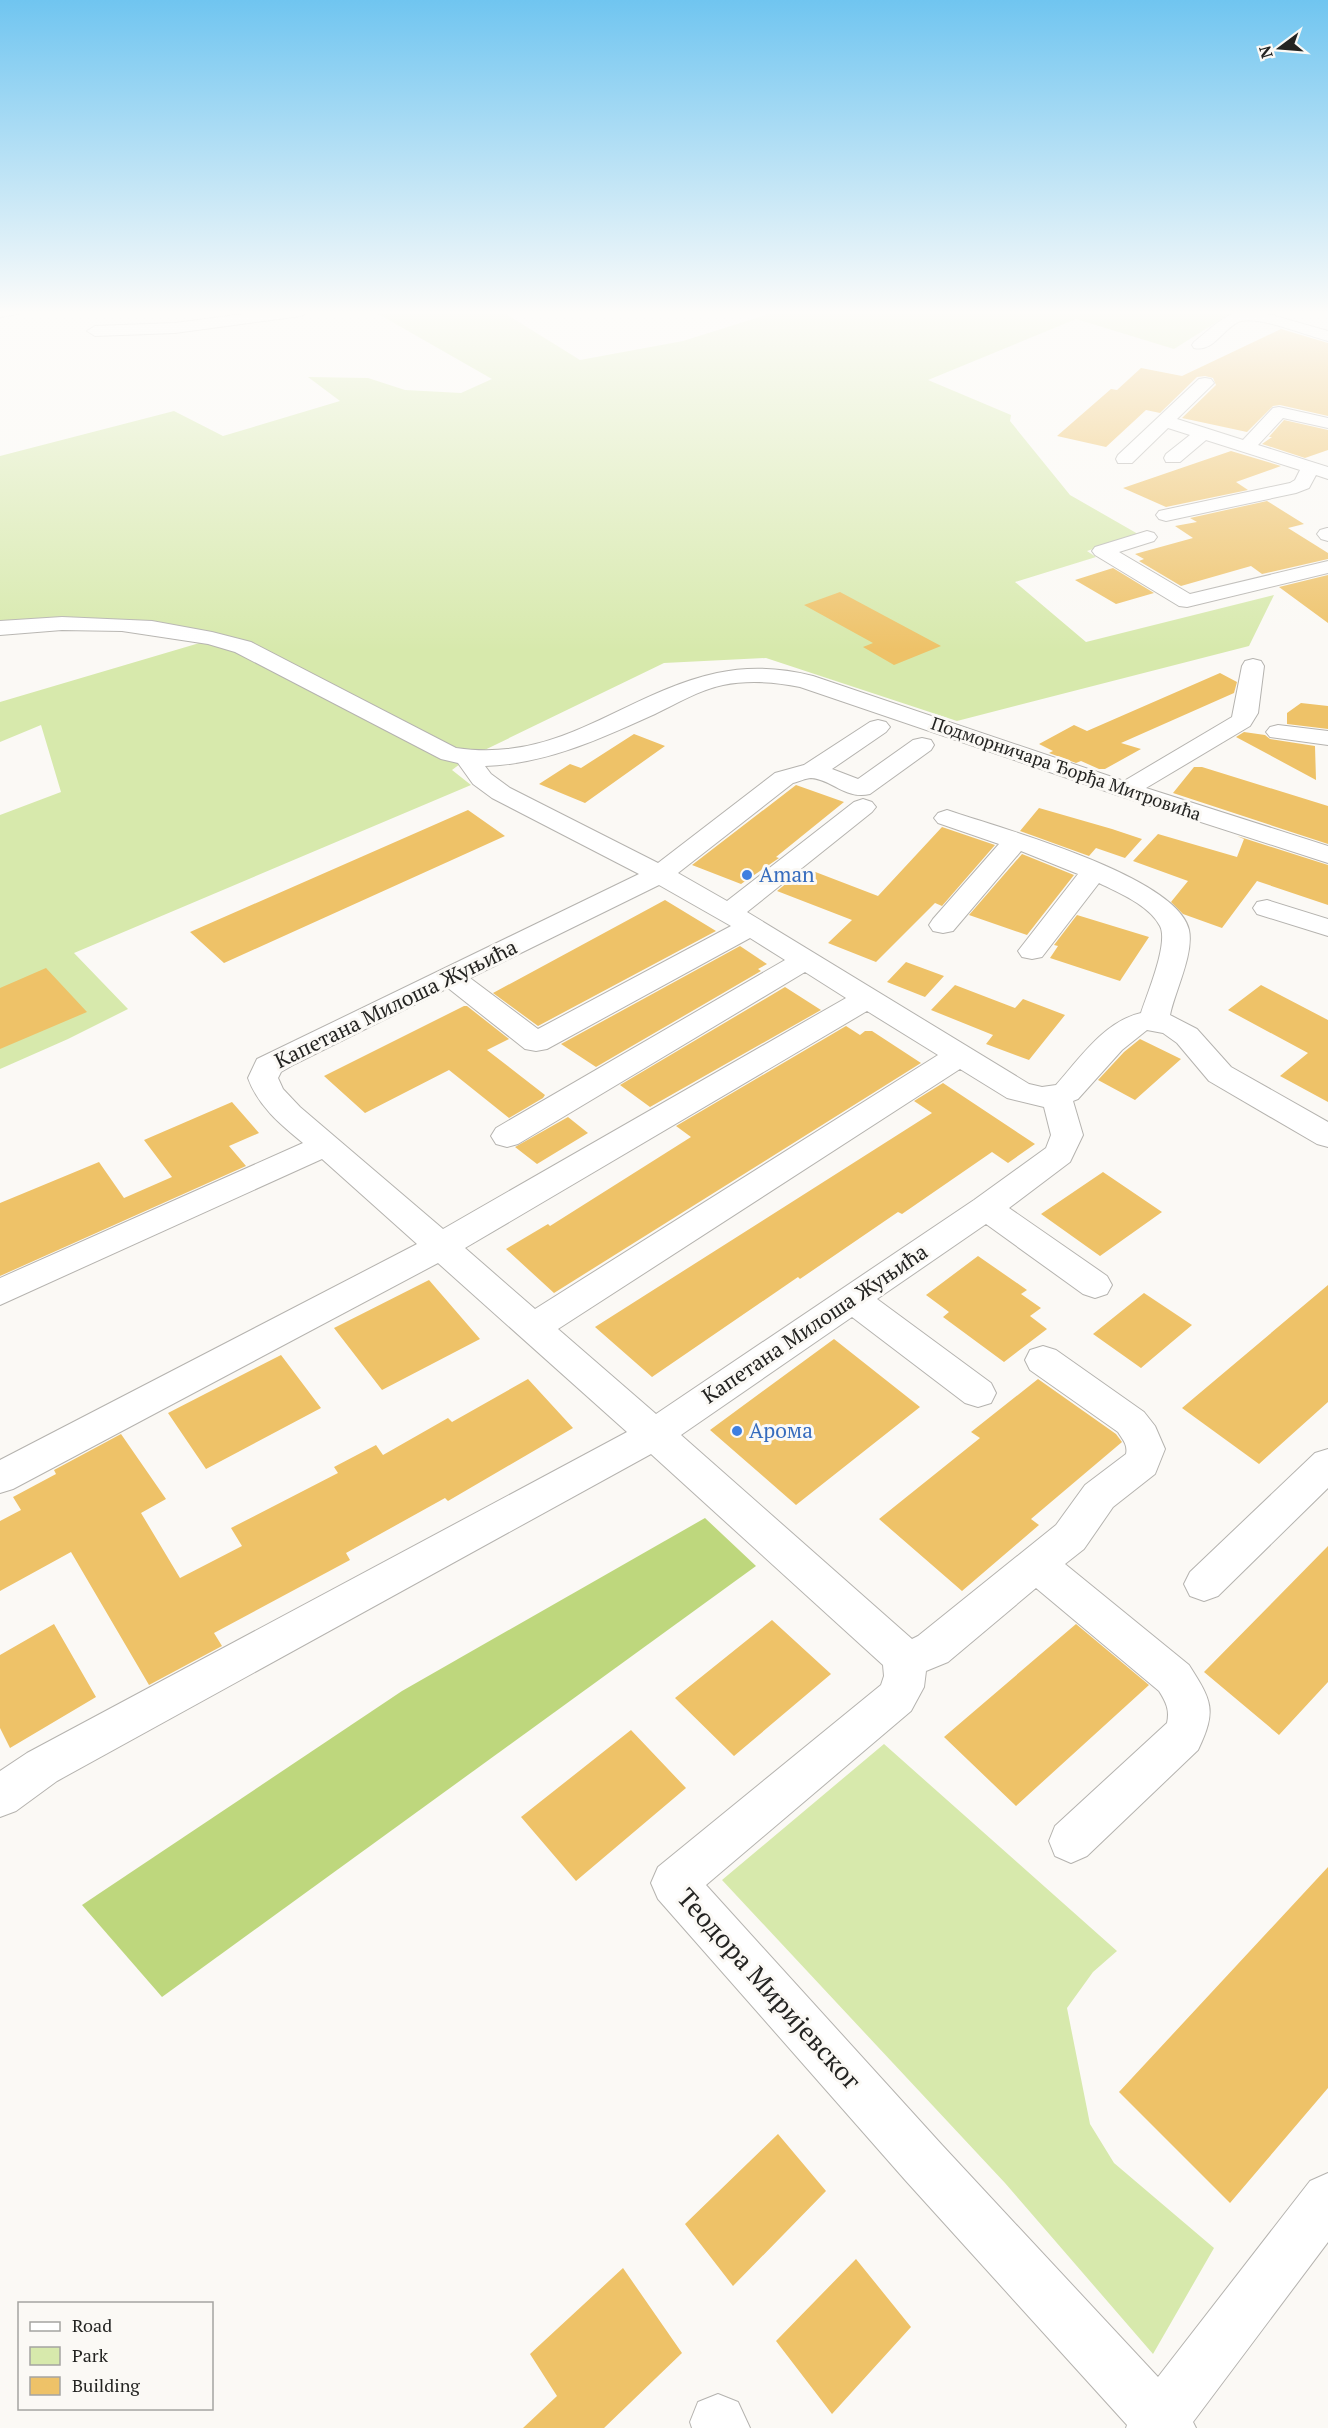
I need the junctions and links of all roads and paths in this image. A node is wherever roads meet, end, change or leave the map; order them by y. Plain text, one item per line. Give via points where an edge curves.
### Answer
1 (1161, 424) edge
2 (1175, 424) edge
3 (1267, 424) edge
4 (1204, 433) junction
5 (1246, 447) junction
6 (1173, 458) dead end
7 (1125, 459) dead end
8 (1320, 471) edge
9 (1166, 515) dead end
10 (1147, 537) dead end
11 (1328, 567) edge
12 (0, 628) edge
13 (1253, 666) dead end
14 (878, 727) dead end
15 (1278, 732) dead end
16 (1328, 738) edge
17 (922, 745) dead end
18 (468, 758) junction
19 (813, 770) junction
20 (1126, 790) junction
21 (863, 807) dead end
22 (947, 818) dead end
23 (1015, 842) junction
24 (1328, 855) edge
25 (1094, 871) junction
26 (660, 874) junction
27 (1267, 908) dead end
28 (740, 919) junction
29 (943, 925) dead end
30 (1328, 928) edge
31 (1032, 951) dead end
32 (807, 959) junction
33 (450, 976) junction
34 (869, 997) junction
35 (1154, 1021) junction
36 (961, 1054) junction
37 (1056, 1097) junction
38 (507, 1136) dead end
39 (1328, 1136) edge
40 (326, 1145) junction
41 (986, 1208) junction
42 (441, 1246) junction
43 (1095, 1286) dead end
44 (0, 1292) edge
45 (852, 1299) junction
46 (532, 1328) junction
47 (1043, 1360) dead end
48 (978, 1393) dead end
49 (653, 1435) junction
50 (1328, 1464) edge
51 (0, 1478) edge
52 (1036, 1564) junction
53 (1203, 1584) dead end
54 (904, 1661) junction
55 (0, 1796) edge
56 (1071, 1841) dead end
57 (1328, 2199) edge
58 (1161, 2425) edge

1 - 7 street
2 - 4 street
3 - 5 street
4 - 5 street
4 - 6 street
5 - 8 street
8 - 9 street via 1296,487
10 - 11 street via 1102,551 1187,601
12 - 18 street via 126,623 214,638 243,647 450,754
13 - 20 street via 1242,721
14 - 19 street, Капетана Милоша Жуњића
15 - 16 street
17 - 19 street via 861,789
18 - 20 street, Подморничара Ђорђа Митровића via 511,756 557,746 716,680 751,674 805,681
18 - 26 street via 482,779 501,793
19 - 26 street, Капетана Милоша Жуњића via 784,777
20 - 24 street, Подморничара Ђорђа Митровића
21 - 28 street
22 - 23 street
23 - 25 street
23 - 29 street
25 - 31 street
25 - 35 street via 1144,896 1164,912 1175,928 1170,964
26 - 28 street
26 - 33 street, Капетана Милоша Жуњића
27 - 30 street
28 - 32 street
28 - 33 street via 536,1042
32 - 34 street
32 - 38 street
33 - 40 street, Капетана Милоша Жуњића via 268,1066 262,1078 273,1097
34 - 36 street
34 - 42 street
35 - 37 street via 1128,1026 1066,1092
35 - 39 street via 1188,1037 1220,1074
36 - 37 street via 1018,1091
36 - 46 street
37 - 41 street, Капетана Милоша Жуњића via 1067,1136 1059,1154
40 - 42 street, Капетана Милоша Жуњића
40 - 44 street
41 - 43 street
41 - 45 street, Капетана Милоша Жуњића
42 - 46 street, Капетана Милоша Жуњића
42 - 51 street
45 - 48 street
45 - 49 street, Капетана Милоша Жуњића
46 - 49 street, Капетана Милоша Жуњића
47 - 52 street via 1131,1422 1146,1449 1142,1463 1099,1496 1070,1537
49 - 54 street via 885,1639
49 - 55 street via 42,1767
50 - 53 street
52 - 54 street via 933,1649
52 - 56 street via 1174,1678 1191,1714 1183,1736
54 - 58 street, Теодора Миријевског via 906,1683 896,1698 674,1883
57 - 58 street

